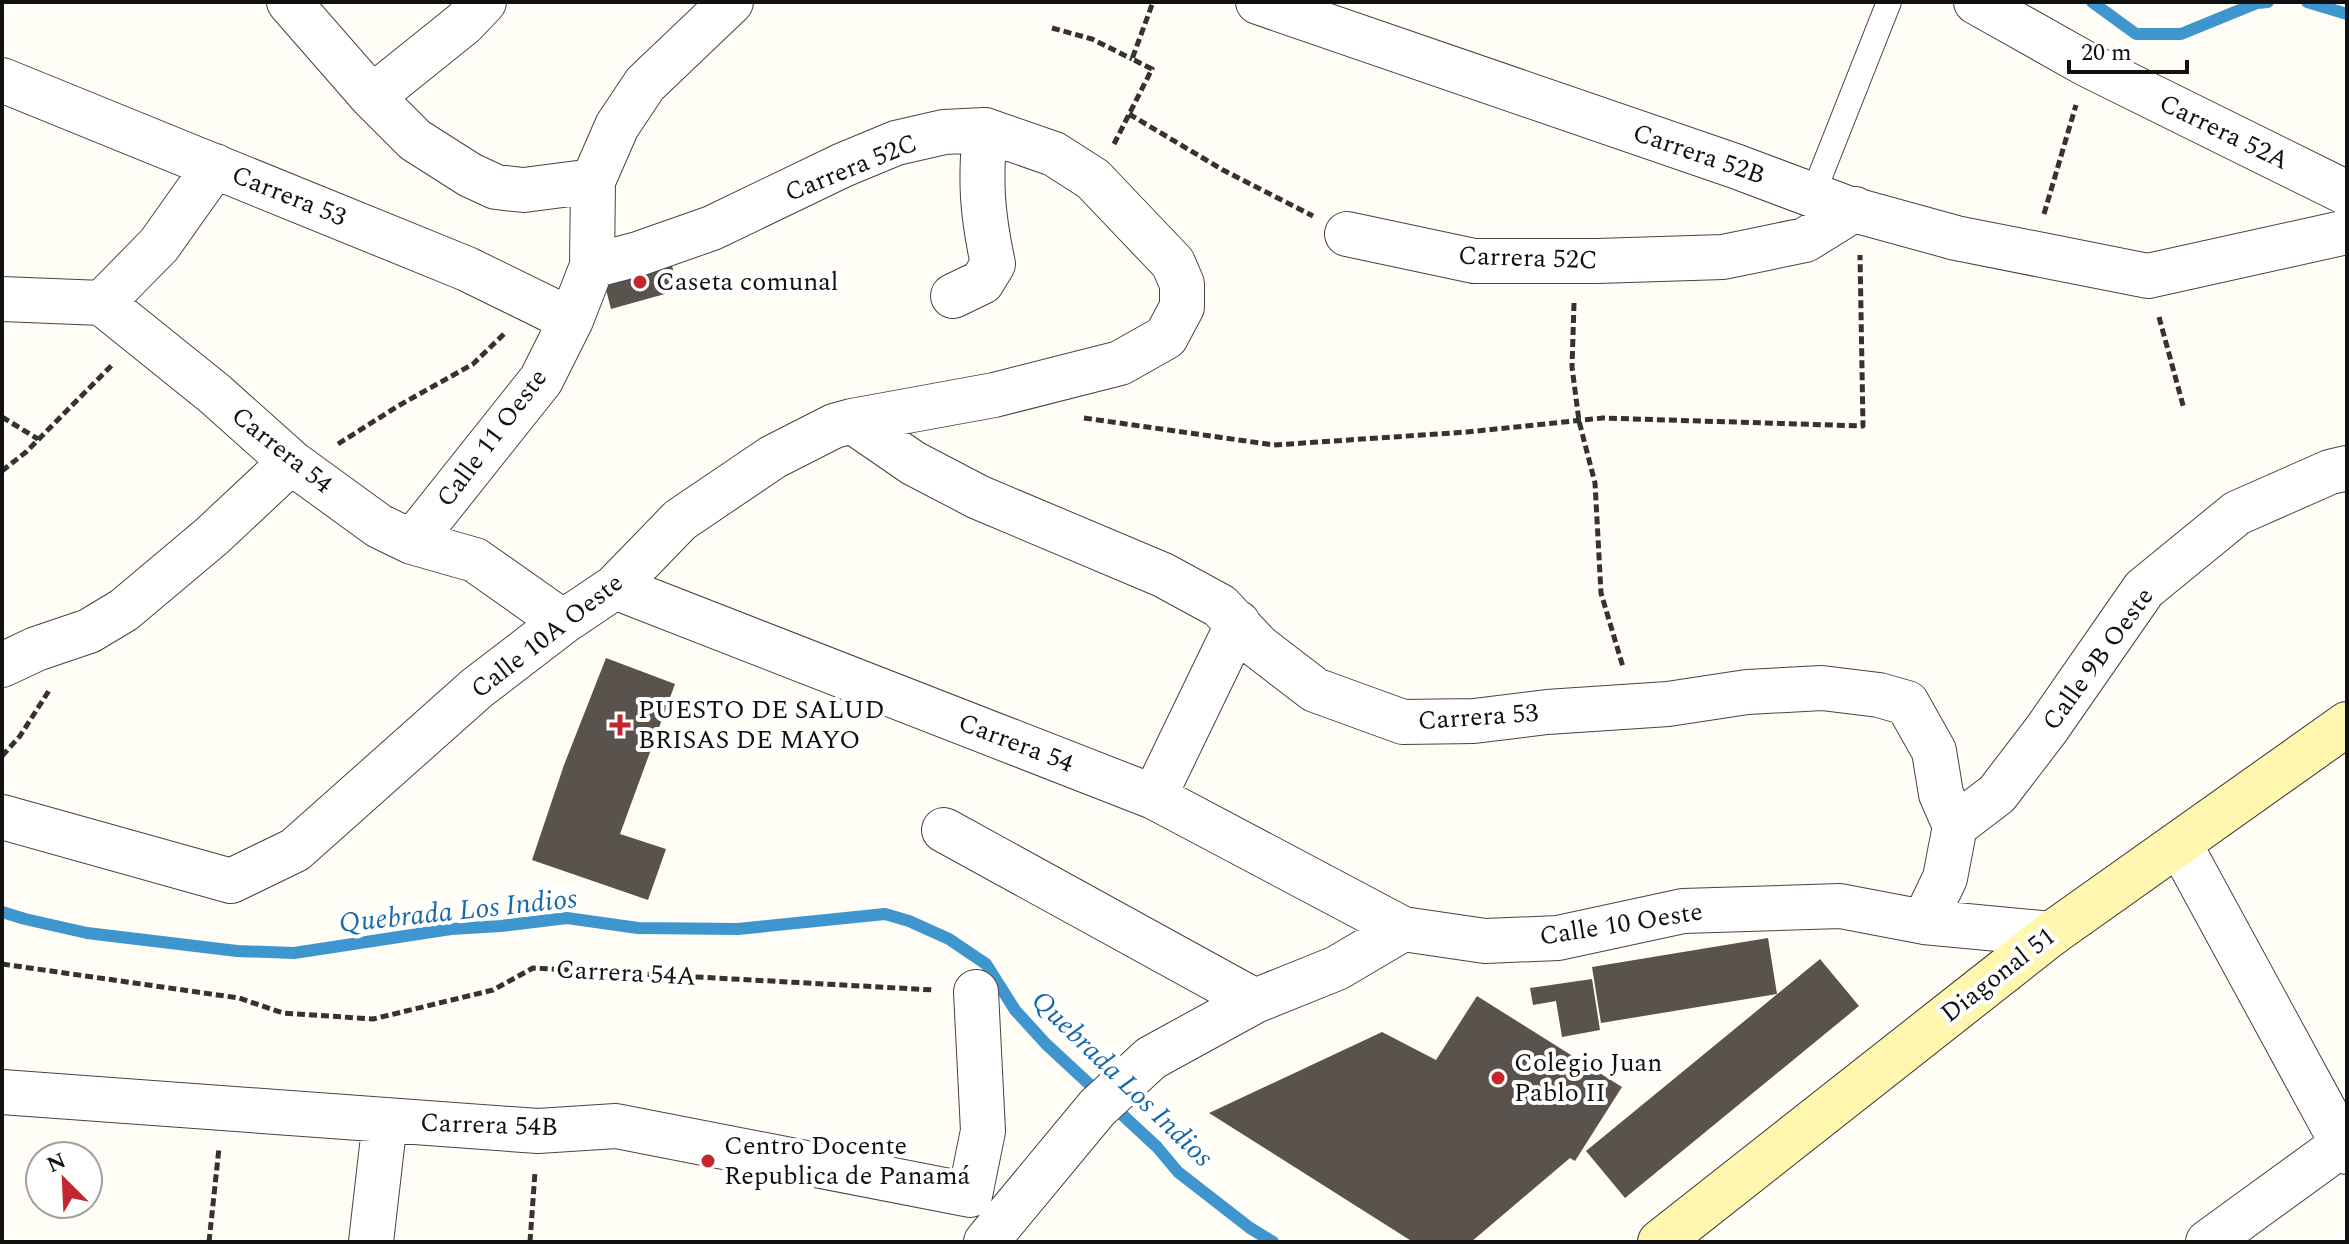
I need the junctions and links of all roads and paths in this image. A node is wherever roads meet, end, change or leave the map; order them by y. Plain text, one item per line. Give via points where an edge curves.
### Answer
1 (289, 2) edge
2 (484, 2) edge
3 (731, 2) edge
4 (1153, 2) edge
5 (1258, 2) edge
6 (1889, 2) edge
7 (1976, 2) edge
8 (1052, 28) dead end
9 (1132, 59) junction
10 (2088, 65) junction
11 (2, 80) edge
12 (372, 97) junction
13 (1129, 114) junction
14 (985, 130) junction
15 (215, 166) junction
16 (1093, 179) junction
17 (593, 181) junction
18 (2347, 193) edge
19 (1813, 194) junction
20 (1855, 209) junction
21 (2347, 232) edge
22 (1347, 234) joint
23 (2033, 254) junction
24 (1575, 261) junction
25 (592, 266) junction
26 (2148, 276) junction
27 (953, 296) dead end
28 (2, 299) edge
29 (102, 303) junction
30 (1182, 307) joint
31 (553, 311) junction
32 (141, 336) junction
33 (2184, 409) dead end
34 (1073, 416) dead end
35 (2, 417) edge
36 (852, 421) junction
37 (1579, 421) junction
38 (38, 439) junction
39 (295, 465) junction
40 (2347, 468) edge
41 (2, 471) edge
42 (412, 542) junction
43 (615, 587) junction
44 (563, 622) junction
45 (1238, 623) junction
46 (19, 657) edge
47 (1633, 707) junction
48 (2347, 724) edge
49 (1154, 797) junction
50 (2, 817) edge
51 (1955, 826) junction
52 (944, 830) dead end
53 (2180, 845) junction
54 (1924, 922) junction
55 (1403, 929) junction
56 (2051, 934) junction
57 (2, 964) edge
58 (976, 992) joint
59 (1255, 1001) junction
60 (2, 1092) edge
61 (223, 1107) junction
62 (385, 1120) junction
63 (538, 1131) junction
64 (2345, 1146) edge
65 (970, 1195) junction
66 (994, 1234) edge
67 (209, 1242) edge
68 (371, 1242) edge
69 (530, 1242) edge
70 (1660, 1242) edge
71 (2208, 1242) edge

1 - 12 street
2 - 12 street
3 - 17 street, Calle 11 Oeste via 645,84 617,126
4 - 9 path
5 - 19 street, Carrera 52B
6 - 19 lane
7 - 10 street, Carrera 52A
8 - 9 path via 1092,39
9 - 13 path via 1152,69
10 - 18 street, Carrera 52A
10 - 23 path
11 - 15 street, Carrera 53
12 - 17 street via 415,140 496,187 524,190
13 - 16 path
13 - 22 path
14 - 16 street, Carrera 52C via 1054,154
14 - 25 street, Carrera 52C via 896,143 712,228
14 - 27 street via 983,220 993,264 982,282
15 - 29 street via 159,245
15 - 31 street, Carrera 53 via 467,269
16 - 30 street, Carrera 52C via 1173,263 1182,284
17 - 25 street, Calle 11 Oeste
19 - 20 street, Carrera 52B
20 - 23 street, Carrera 52B
20 - 24 street, Carrera 52C via 1805,240 1723,257
20 - 37 path via 1863,426
21 - 26 street
22 - 24 street, Carrera 52C via 1474,261
23 - 26 street, Carrera 52B
24 - 37 path via 1572,367
25 - 31 street, Calle 11 Oeste
26 - 33 path
28 - 29 street
29 - 32 street, Carrera 54
30 - 36 street, Calle 10A Oeste via 1166,337 1120,363 994,395
31 - 39 path via 473,364
31 - 42 street, Calle 11 Oeste via 541,380
32 - 38 path
32 - 39 street, Carrera 54
34 - 37 path via 1274,445
35 - 38 path
36 - 43 street, Calle 10A Oeste via 773,457 680,520
36 - 45 street, Carrera 53 via 913,463 978,497 1163,575 1220,606
37 - 47 path via 1595,483 1601,593
38 - 41 path
39 - 42 street, Carrera 54 via 379,526
39 - 46 street via 124,610 89,631
40 - 51 street, Calle 9B Oeste via 2237,513 2144,589 1997,794
42 - 44 street, Carrera 54 via 475,560
43 - 44 street, Calle 10A Oeste
43 - 49 street, Carrera 54
44 - 50 street, Calle 10A Oeste via 477,688 295,850 231,881
45 - 47 street, Carrera 53 via 1259,647 1315,690 1403,722
45 - 49 street
47 - 51 street, Carrera 53 via 1822,688 1907,703 1934,751 1941,794
48 - 53 street, Diagonal 51
49 - 55 street, Carrera 54
51 - 54 street via 1945,878
52 - 59 street
53 - 56 street, Diagonal 51
53 - 64 street
54 - 55 street, Calle 10 Oeste via 1840,906 1683,911 1558,938 1485,941
54 - 56 street, Calle 10 Oeste
55 - 59 street via 1337,968
56 - 70 street, Diagonal 51
57 - 58 path, Carrera 54A via 239,998 283,1013 373,1019 493,990 533,968
58 - 65 street via 983,1131
59 - 66 street via 1151,1058 1097,1108
60 - 61 street, Carrera 54B
61 - 62 street, Carrera 54B
61 - 67 path
62 - 63 street, Carrera 54B
62 - 68 street
63 - 65 street, Carrera 54B via 616,1126
63 - 69 path
64 - 71 street
65 - 66 street

